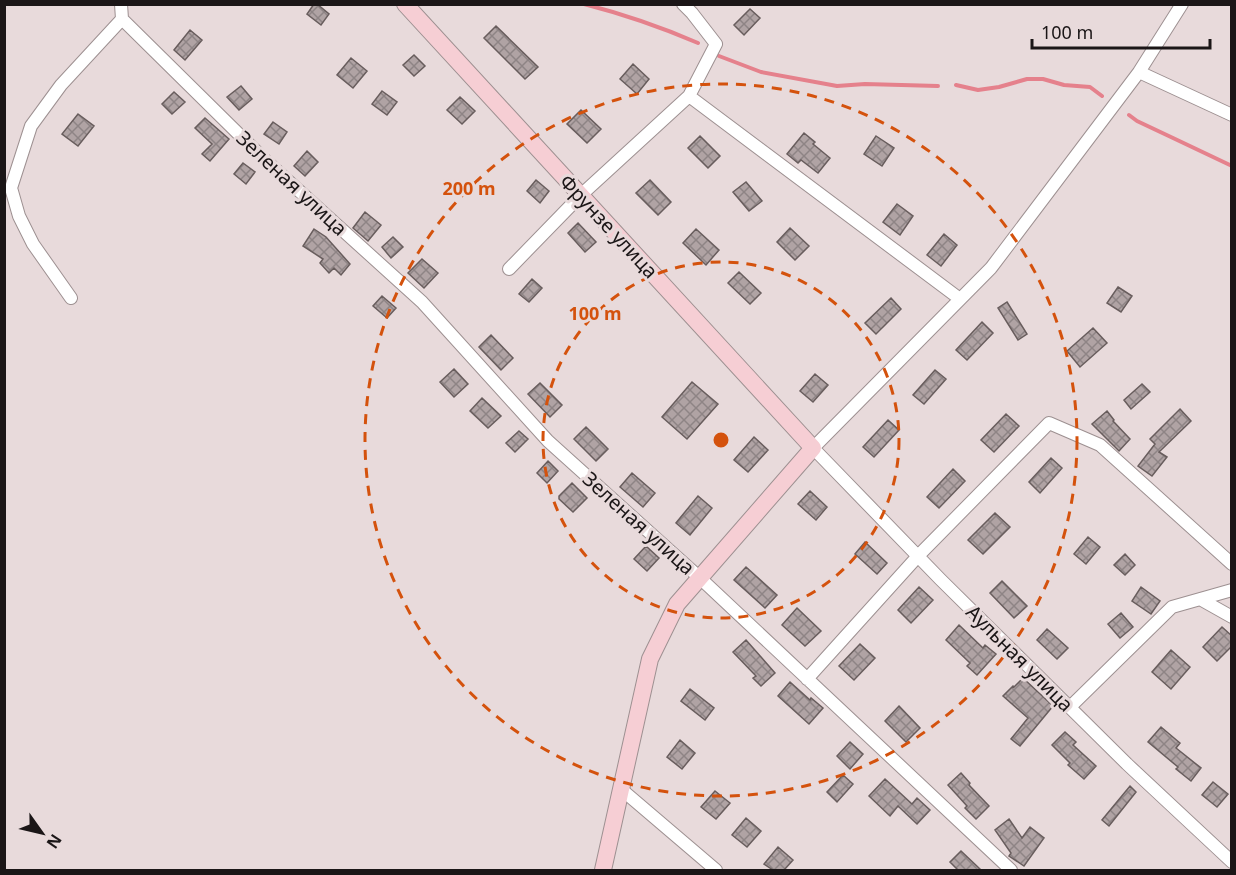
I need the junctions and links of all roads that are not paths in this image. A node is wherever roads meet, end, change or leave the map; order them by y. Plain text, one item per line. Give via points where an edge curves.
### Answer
1 (121, 4) edge
2 (405, 4) edge
3 (683, 4) edge
4 (1182, 4) edge
5 (122, 19) junction
6 (1139, 72) junction
7 (689, 96) junction
8 (1232, 115) edge
9 (581, 195) junction
10 (509, 268) dead end
11 (71, 298) dead end
12 (960, 299) junction
13 (813, 448) junction
14 (918, 556) junction
15 (1232, 564) edge
16 (700, 578) junction
17 (1232, 590) edge
18 (1200, 599) junction
19 (1232, 617) edge
20 (807, 679) junction
21 (1070, 707) junction
22 (621, 789) junction
23 (1232, 862) edge
24 (603, 870) edge
25 (716, 870) edge
26 (1011, 870) edge

1 - 5 street
2 - 9 street, Фрунзе улица
3 - 7 street via 716,44
4 - 6 street
5 - 11 street via 61,85 31,126 11,188 33,244
5 - 16 street, Зеленая улица via 265,160 422,302 548,441
6 - 8 street
6 - 12 street via 992,268
7 - 9 street
7 - 12 street
9 - 10 street
9 - 13 street, Фрунзе улица
12 - 13 street
13 - 14 street, Аульная улица
13 - 16 street
14 - 15 street via 1049,423 1100,445
14 - 20 street
14 - 21 street, Аульная улица
16 - 20 street, Зеленая улица
16 - 22 street via 677,604 650,658
17 - 18 street
18 - 19 street
18 - 21 street via 1172,607
20 - 26 street, Зеленая улица
21 - 23 street, Аульная улица
22 - 24 street
22 - 25 street

